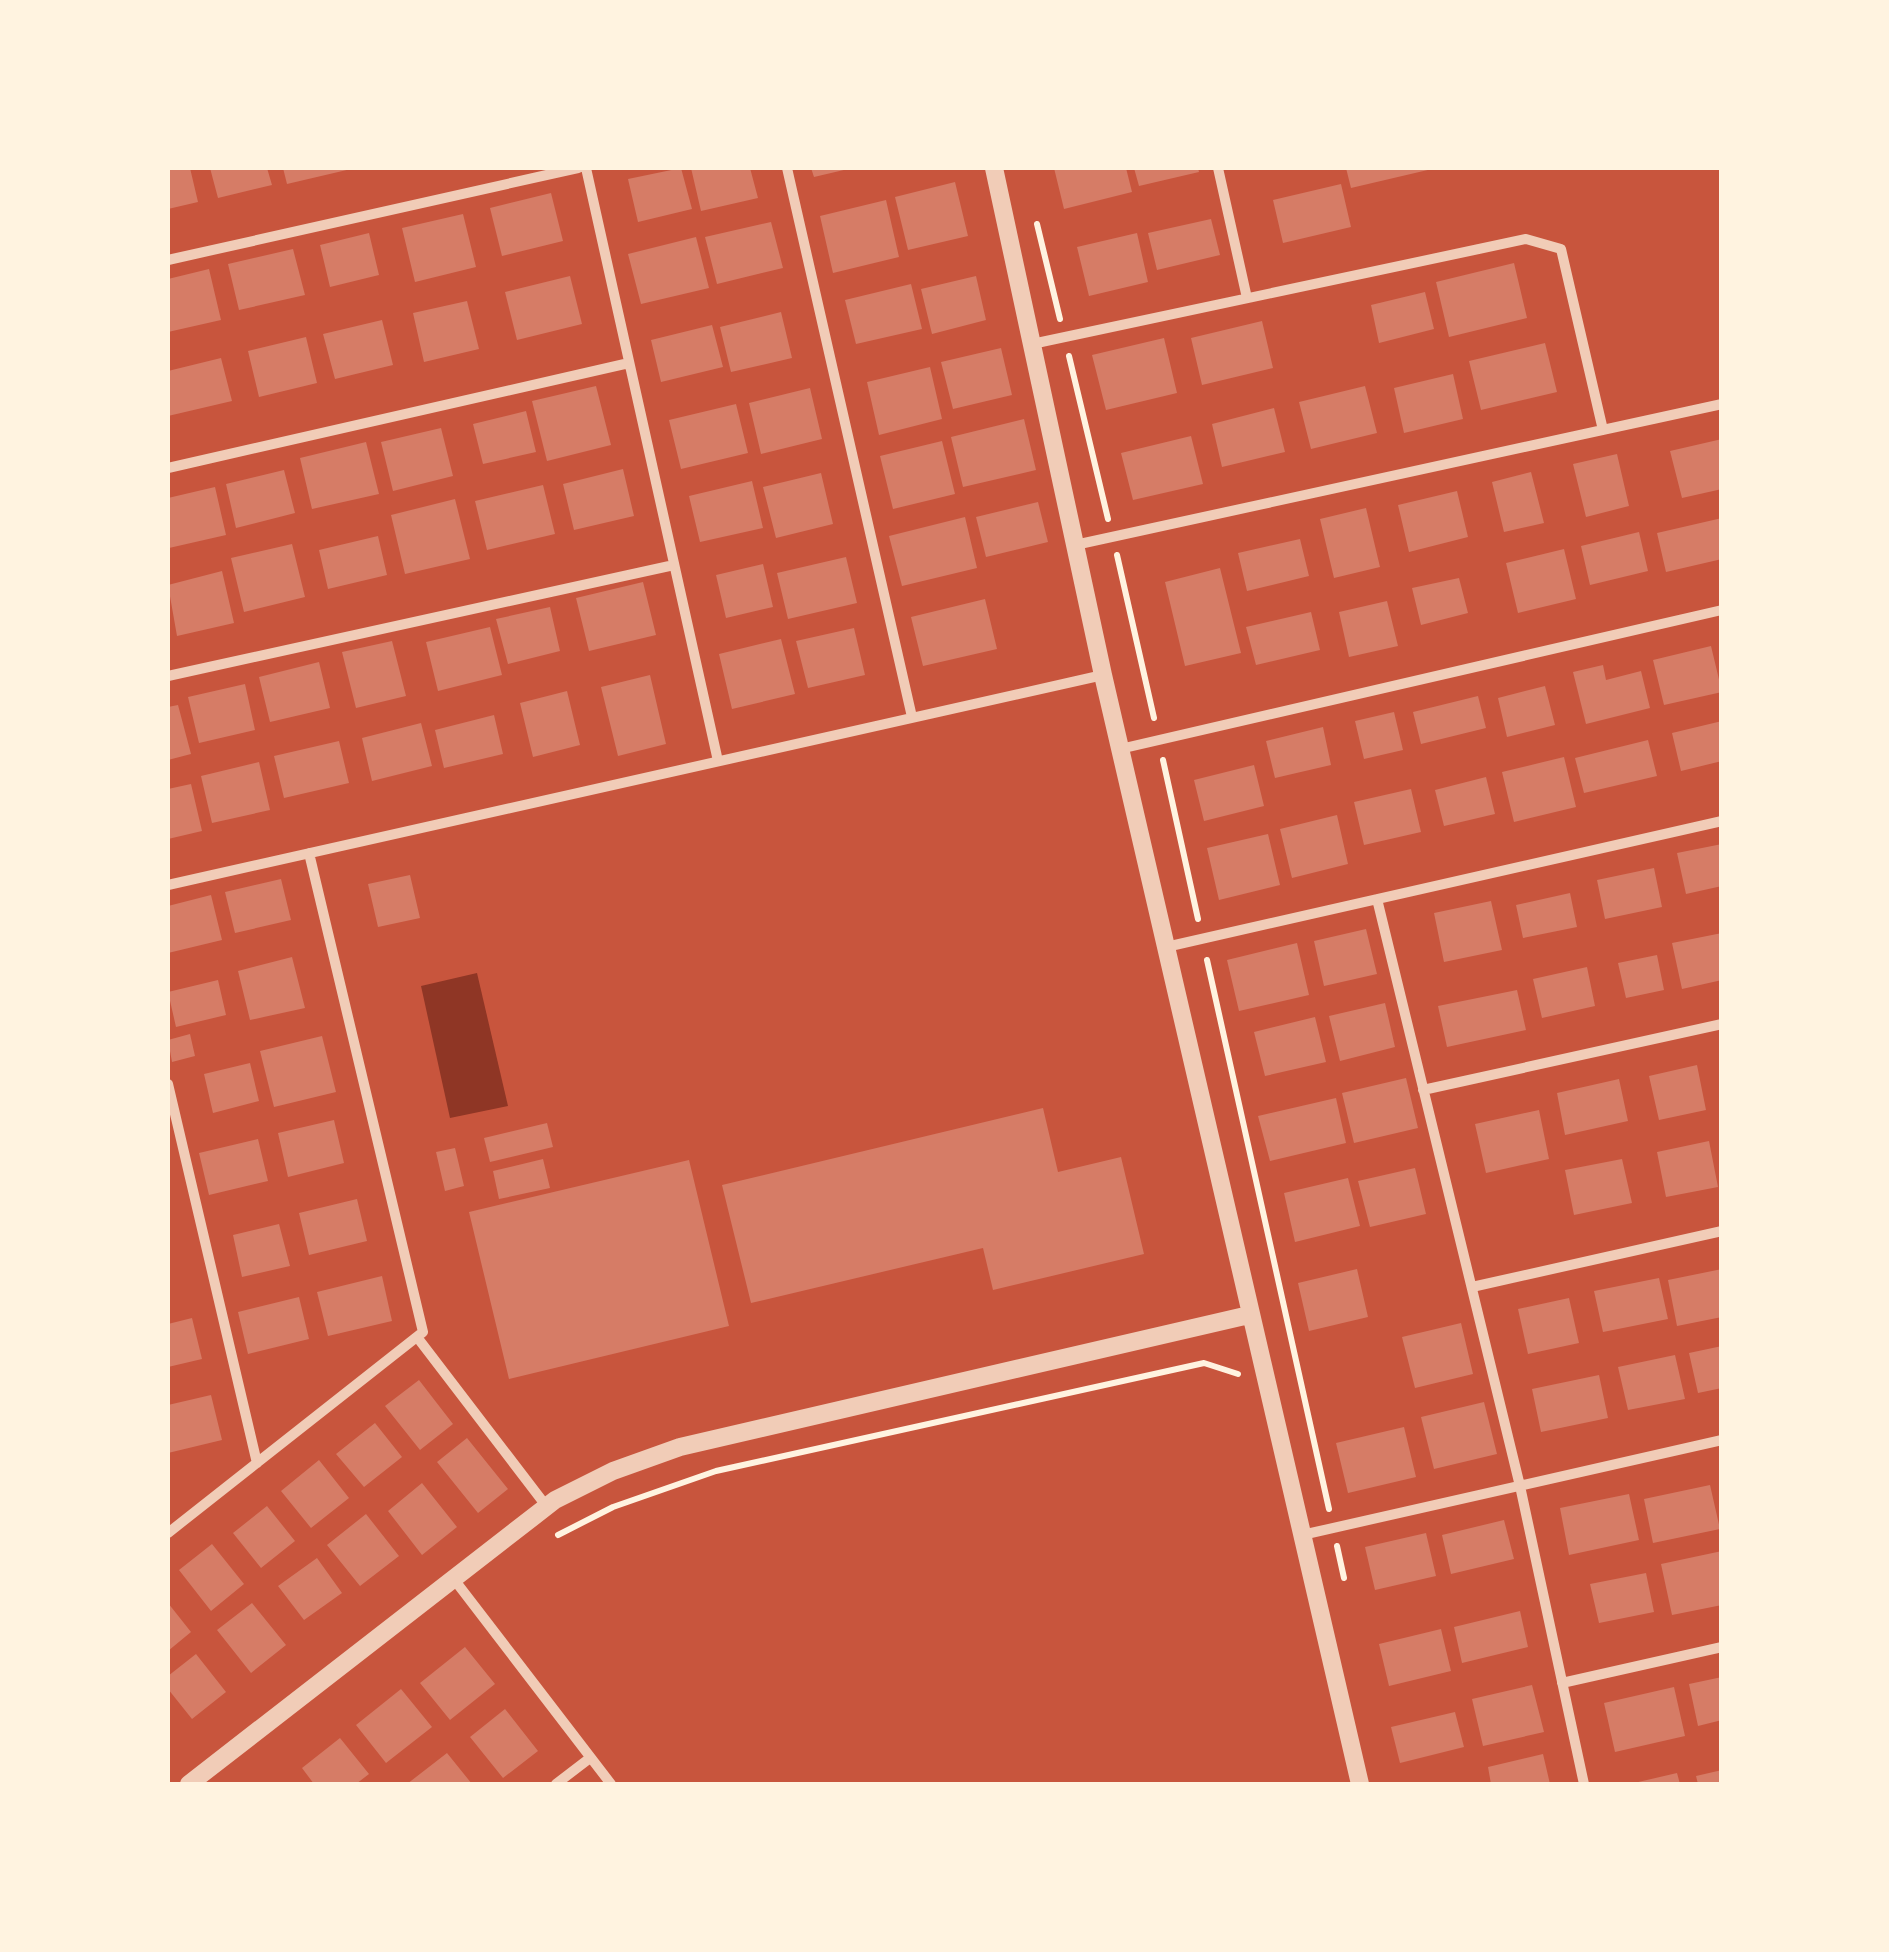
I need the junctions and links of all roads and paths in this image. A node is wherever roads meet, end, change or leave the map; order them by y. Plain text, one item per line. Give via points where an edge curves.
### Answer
1 (578, 168) edge
2 (586, 168) edge
3 (787, 168) edge
4 (994, 168) edge
5 (1218, 168) edge
6 (1033, 205) dead end
7 (168, 260) edge
8 (1247, 298) junction
9 (1064, 337) junction
10 (1032, 344) junction
11 (629, 363) junction
12 (1722, 404) edge
13 (1604, 430) junction
14 (168, 468) edge
15 (1112, 536) junction
16 (1075, 545) junction
17 (674, 565) junction
18 (1722, 610) edge
19 (1103, 675) junction
20 (168, 676) edge
21 (912, 718) junction
22 (1159, 740) junction
23 (1120, 749) junction
24 (718, 761) junction
25 (1722, 821) edge
26 (309, 853) junction
27 (168, 885) edge
28 (1377, 899) junction
29 (1202, 939) junction
30 (1166, 948) junction
31 (1722, 1024) edge
32 (168, 1084) edge
33 (1423, 1090) junction
34 (1722, 1230) edge
35 (1472, 1287) junction
36 (1249, 1316) junction
37 (417, 1338) junction
38 (1249, 1378) dead end
39 (1722, 1440) edge
40 (257, 1463) junction
41 (1520, 1486) junction
42 (547, 1506) junction
43 (1333, 1528) junction
44 (168, 1533) edge
45 (1301, 1536) junction
46 (550, 1539) dead end
47 (453, 1578) junction
48 (1345, 1586) dead end
49 (1722, 1647) edge
50 (1562, 1683) junction
51 (590, 1758) junction
52 (190, 1784) edge
53 (556, 1784) edge
54 (610, 1784) edge
55 (1360, 1784) edge
56 (1584, 1784) edge

1 - 7 street
2 - 11 street
3 - 21 street
4 - 10 street
5 - 8 street
6 - 9 path
8 - 9 street
8 - 13 street via 1526,239 1562,249
9 - 10 street
9 - 15 path
10 - 16 street
11 - 14 street
11 - 17 street
12 - 13 street
13 - 15 street
15 - 16 street
15 - 22 path
16 - 19 street
17 - 20 street
17 - 24 street
18 - 22 street
19 - 21 street
19 - 23 street
21 - 24 street
22 - 23 street
22 - 29 path
23 - 30 street
24 - 26 street
25 - 28 street
26 - 27 street
26 - 37 street via 424,1332
28 - 29 street
28 - 33 street
29 - 30 street
29 - 43 path
30 - 36 street
31 - 33 street
32 - 40 street
33 - 35 street
34 - 35 street
35 - 41 street
36 - 42 street via 680,1447 613,1471
36 - 45 street
37 - 40 street
37 - 42 street
38 - 46 path via 1204,1363 716,1470 613,1507
39 - 41 street
40 - 44 street
41 - 43 street
41 - 50 street
42 - 47 street
43 - 45 street
43 - 48 path
45 - 55 street
47 - 51 street
47 - 52 street
49 - 50 street
50 - 56 street
51 - 53 street
51 - 54 street

